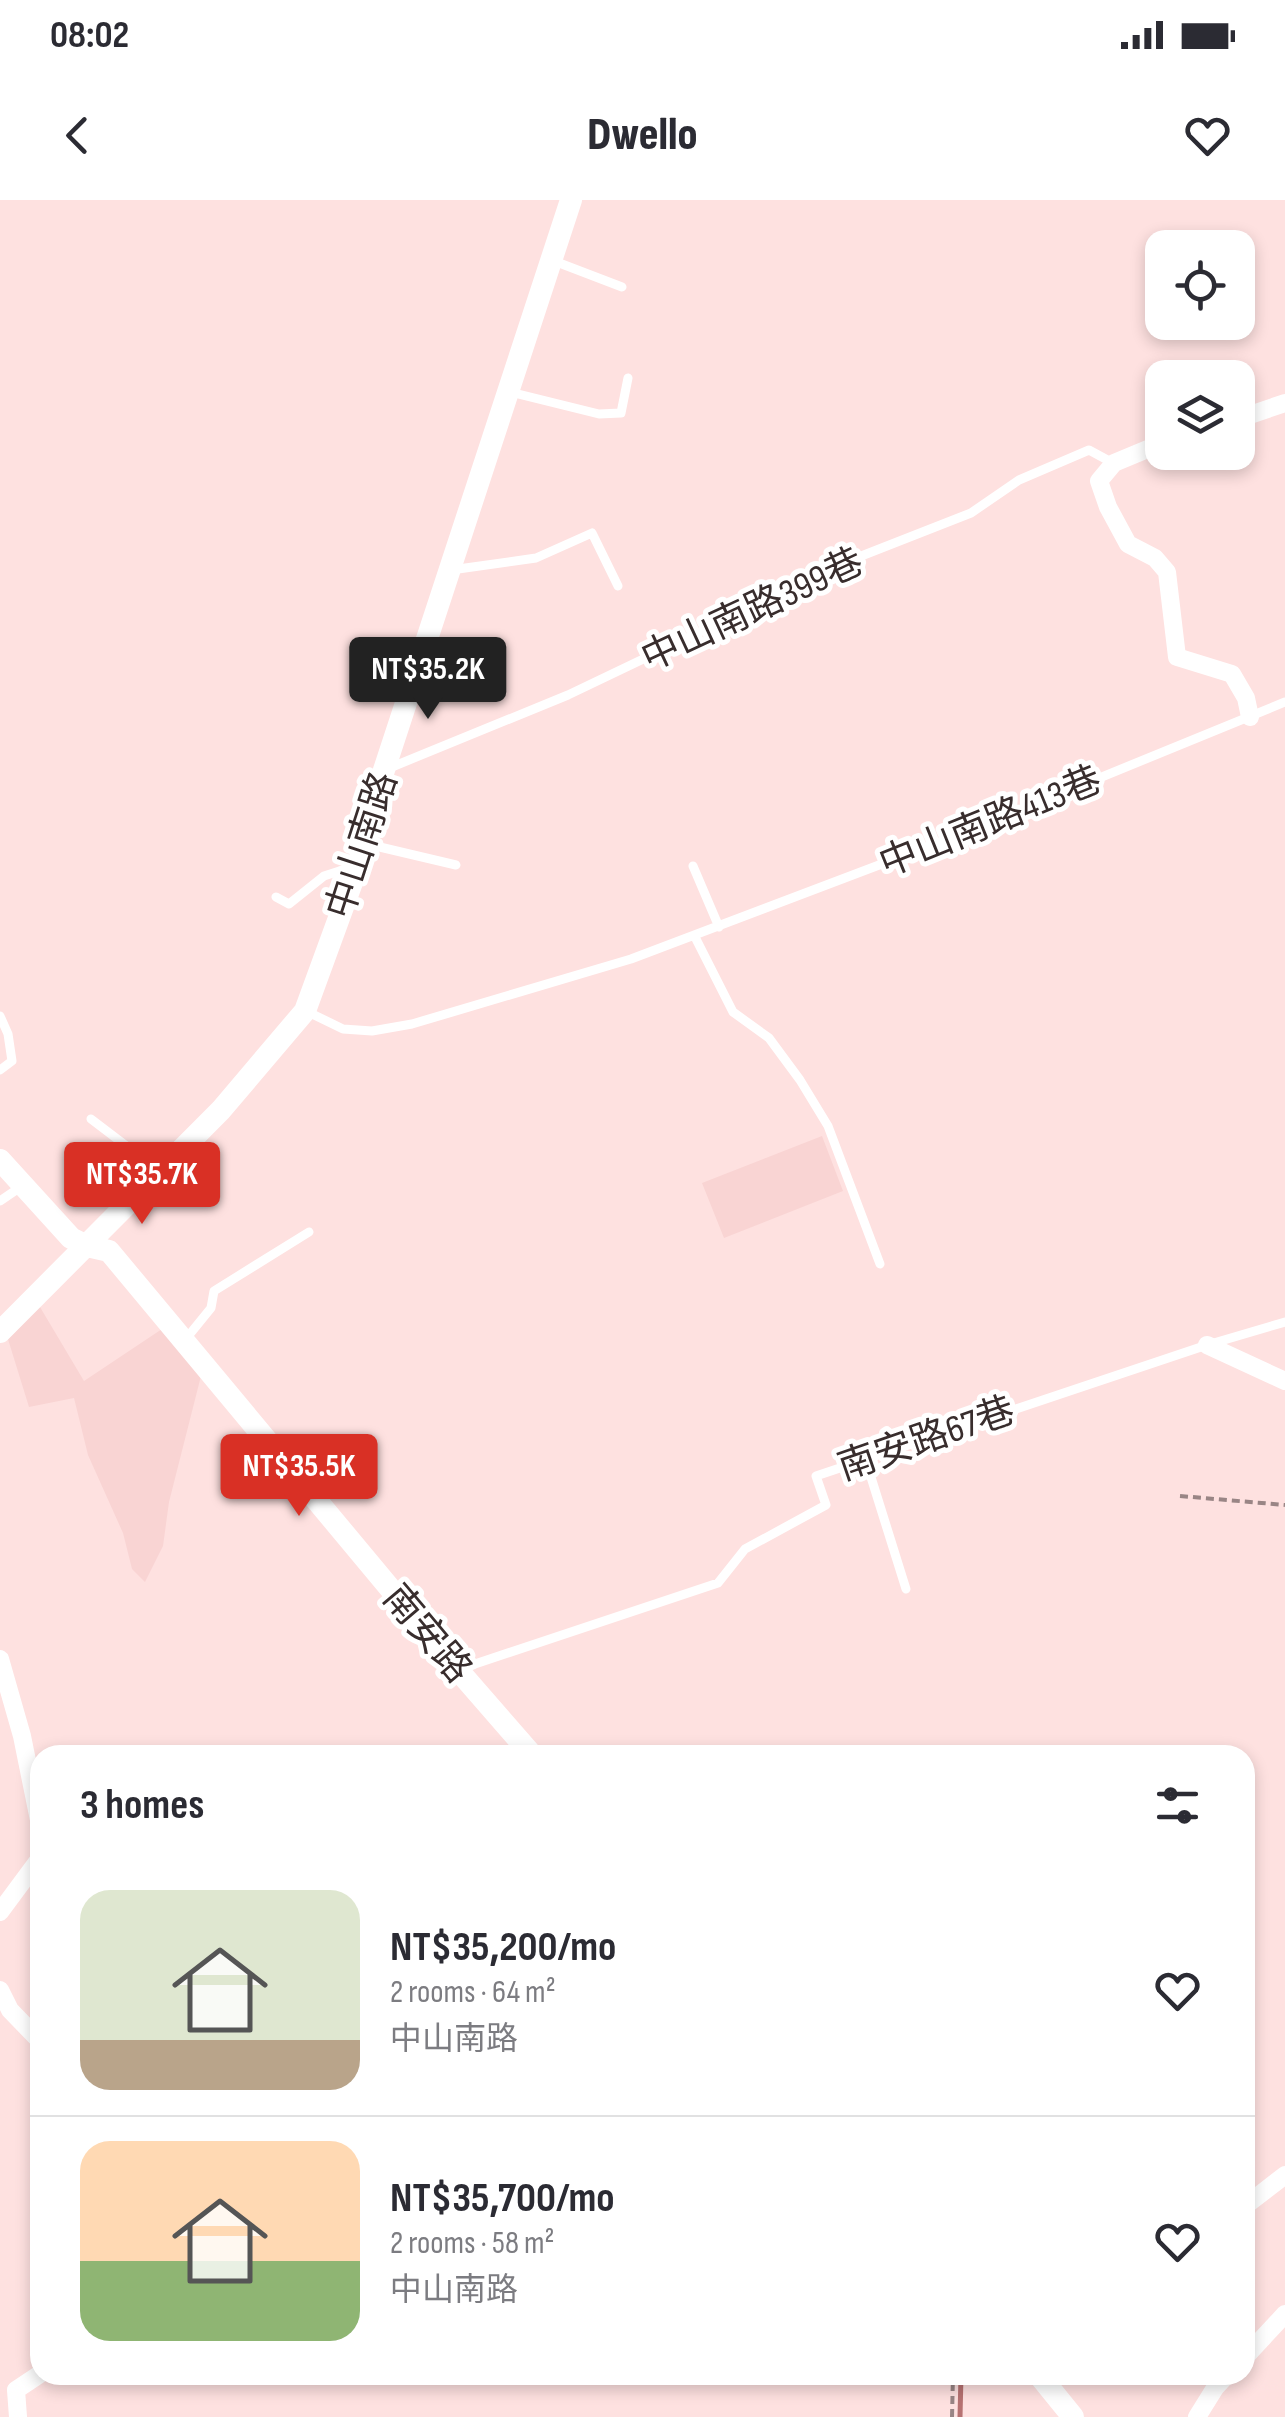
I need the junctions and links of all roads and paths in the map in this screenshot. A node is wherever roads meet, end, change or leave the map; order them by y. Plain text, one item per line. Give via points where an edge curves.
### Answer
1 (570, 200) edge
2 (551, 260) junction
3 (622, 286) dead end
4 (628, 378) dead end
5 (510, 392) junction
6 (1285, 403) edge
7 (1255, 413) edge
8 (1145, 450) edge
9 (1114, 463) junction
10 (451, 570) junction
11 (618, 586) dead end
12 (1285, 702) edge
13 (1250, 718) junction
14 (384, 770) junction
15 (361, 854) junction
16 (456, 865) dead end
17 (694, 866) dead end
18 (276, 897) dead end
19 (719, 927) junction
20 (694, 935) junction
21 (305, 1011) junction
22 (0, 1016) edge
23 (0, 1070) edge
24 (90, 1119) dead end
25 (0, 1160) edge
26 (160, 1172) junction
27 (22, 1186) junction
28 (0, 1201) edge
29 (309, 1232) dead end
30 (87, 1246) junction
31 (880, 1264) dead end
32 (1285, 1322) edge
33 (0, 1332) edge
34 (185, 1340) junction
35 (1207, 1344) junction
36 (1285, 1381) edge
37 (865, 1458) junction
38 (1180, 1496) dead end
39 (1285, 1505) edge
40 (906, 1589) dead end
41 (0, 1659) edge
42 (458, 1670) junction
43 (523, 1745) edge
44 (30, 1776) edge
45 (30, 1872) edge
46 (0, 1912) edge
47 (0, 1990) edge
48 (30, 2031) edge
49 (1285, 2175) edge
50 (1255, 2198) edge
51 (1285, 2314) edge
52 (1255, 2346) edge
53 (30, 2381) edge
54 (953, 2385) edge
55 (1048, 2385) edge
56 (1218, 2385) edge
57 (18, 2417) edge
58 (952, 2417) edge
59 (1073, 2417) edge
60 (1197, 2417) edge

1 - 2 street, 中山南路
2 - 3 lane
2 - 5 street, 中山南路
4 - 5 lane via 621,413 599,414
5 - 10 street, 中山南路
6 - 7 street
8 - 9 street
9 - 13 street via 1099,481 1128,544 1168,572 1177,657 1232,674
9 - 14 lane, 中山南路399巷 via 1089,450 1019,480 971,514 846,562 568,694
10 - 11 lane via 536,558 592,533
10 - 14 street, 中山南路
12 - 13 lane, 中山南路413巷
13 - 19 lane, 中山南路413巷
14 - 15 street, 中山南路
15 - 16 lane
15 - 18 lane via 289,904
15 - 21 street, 中山南路
17 - 19 lane
19 - 20 lane, 中山南路413巷
20 - 21 lane, 中山南路413巷 via 412,1024 343,1029
20 - 31 lane via 732,1012 768,1038 828,1126
21 - 26 street, 中山南路
22 - 23 lane via 12,1061
24 - 26 lane
25 - 27 street, 南安路
26 - 30 street, 中山南路
27 - 28 lane
27 - 30 street, 南安路
29 - 34 lane via 214,1291 210,1308
30 - 33 street, 中山南路
30 - 34 street, 南安路 via 109,1251
32 - 35 lane, 南安路67巷
34 - 42 street, 南安路
35 - 36 street
35 - 37 lane, 南安路67巷
37 - 40 lane
37 - 42 lane, 南安路67巷 via 816,1476 826,1506 745,1549 718,1583
38 - 39 path
41 - 44 street
42 - 43 street, 南安路
45 - 46 street
47 - 48 street
49 - 50 street
51 - 52 street
53 - 57 street via 16,2390
54 - 58 path
55 - 59 street
56 - 60 street

